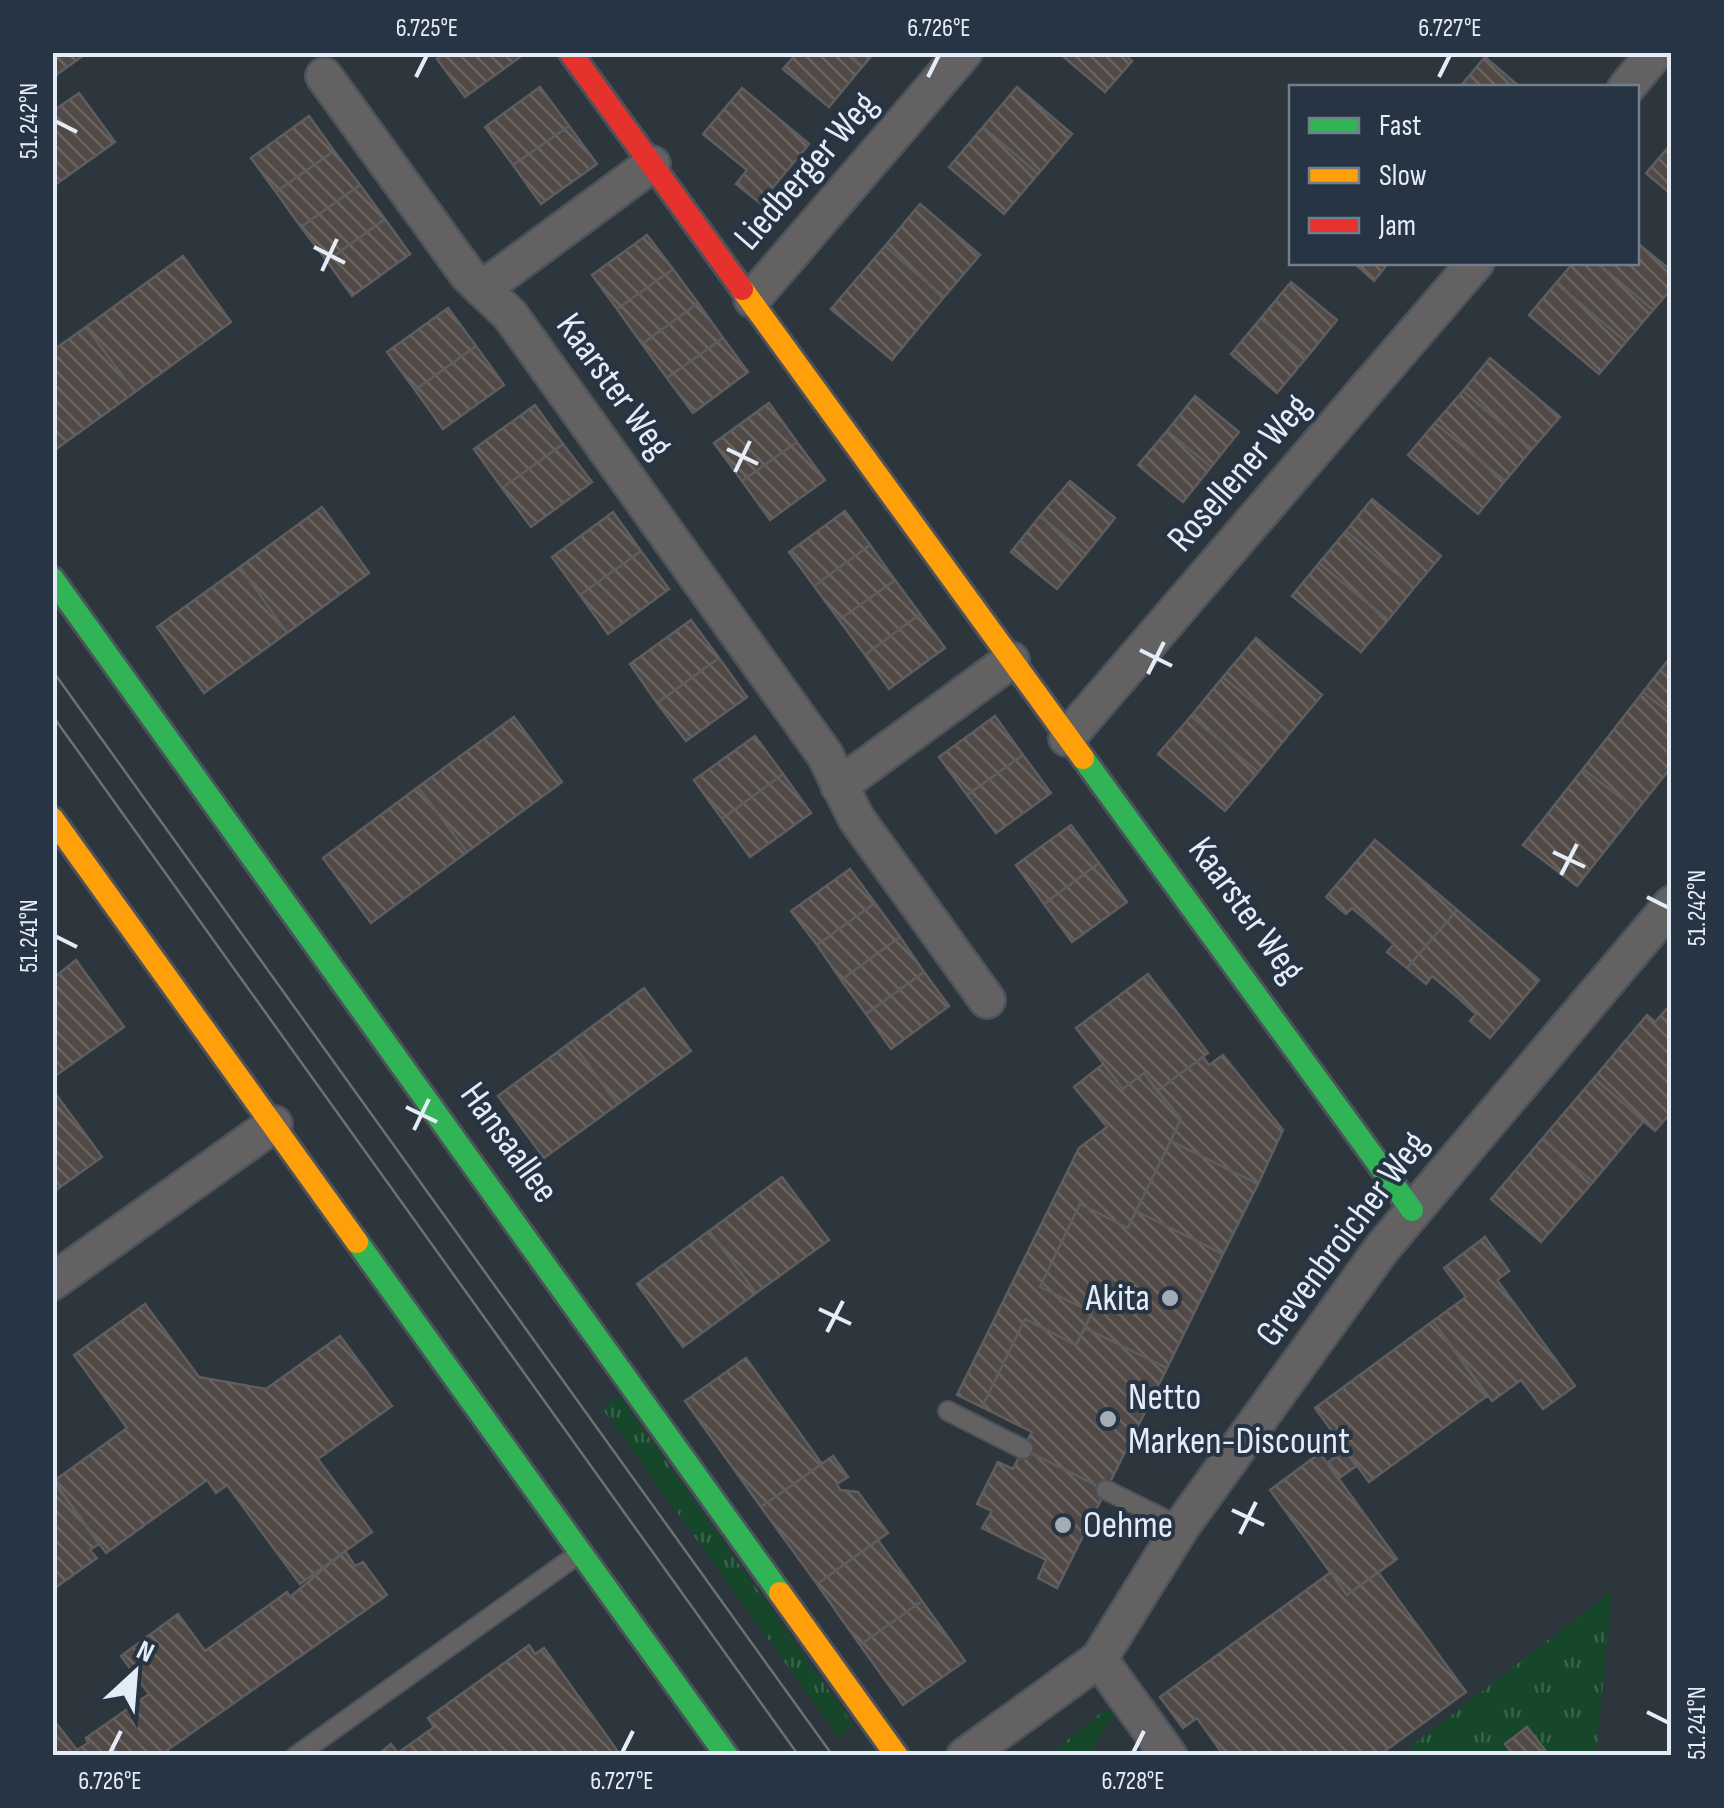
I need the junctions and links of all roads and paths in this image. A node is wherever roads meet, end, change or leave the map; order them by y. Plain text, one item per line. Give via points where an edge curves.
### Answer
1 (570, 52) edge
2 (964, 52) edge
3 (1656, 52) edge
4 (324, 76) dead end
5 (1628, 85) edge
6 (652, 164) junction
7 (1473, 265) edge
8 (482, 289) junction
9 (752, 299) junction
10 (52, 578) edge
11 (1011, 660) junction
12 (1067, 738) junction
13 (840, 786) junction
14 (52, 818) edge
15 (1672, 904) edge
16 (987, 1000) dead end
17 (274, 1124) junction
18 (1412, 1210) junction
19 (52, 1282) edge
20 (948, 1412) dead end
21 (1023, 1449) dead end
22 (1106, 1490) dead end
23 (1181, 1527) junction
24 (582, 1552) junction
25 (1099, 1659) junction
26 (296, 1756) edge
27 (727, 1756) edge
28 (897, 1756) edge
29 (965, 1756) edge
30 (1169, 1756) edge

1 - 6 street, Kaarster Weg
2 - 9 street, Liedberger Weg
3 - 5 street
4 - 8 street, Kaarster Weg
6 - 8 street
6 - 9 street, Kaarster Weg
7 - 12 street, Rosellener Weg
8 - 13 street, Kaarster Weg via 533,346 825,755
9 - 11 street, Kaarster Weg
10 - 28 street, Hansaallee
11 - 12 street, Kaarster Weg
11 - 13 street
12 - 18 street, Kaarster Weg
13 - 16 street, Kaarster Weg
14 - 17 street
15 - 18 street, Grevenbroicher Weg
17 - 19 street
17 - 24 street
18 - 23 street, Grevenbroicher Weg
20 - 21 lane
22 - 23 lane
23 - 25 street, Grevenbroicher Weg
24 - 26 lane
24 - 27 street
25 - 29 street, Grevenbroicher Weg
25 - 30 street

